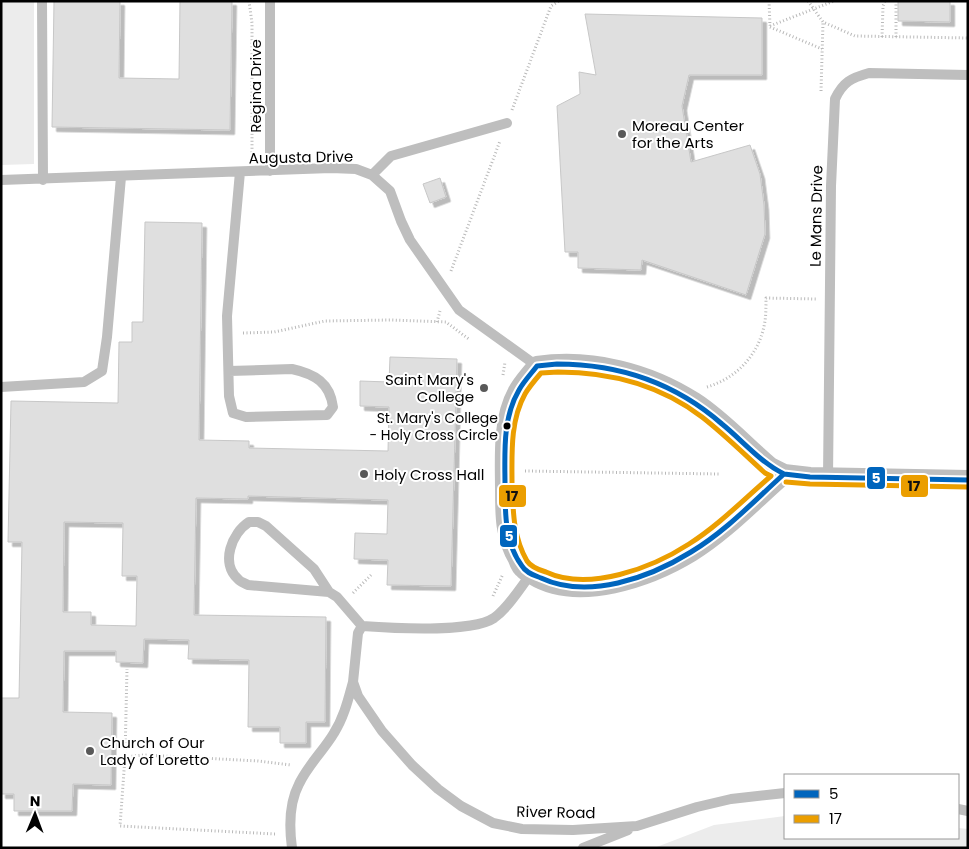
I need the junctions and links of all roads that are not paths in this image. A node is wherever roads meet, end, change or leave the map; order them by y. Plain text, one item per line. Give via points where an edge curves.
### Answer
1 (42, 1) edge
2 (270, 1) edge
3 (968, 75) edge
4 (507, 123) road end
5 (270, 171) junction
6 (240, 172) junction
7 (372, 174) junction
8 (120, 177) junction
9 (1, 180) edge
10 (43, 180) junction
11 (537, 366) junction
12 (229, 371) junction
13 (1, 387) edge
14 (784, 474) junction
15 (828, 478) junction
16 (968, 480) edge
17 (531, 574) junction
18 (330, 592) junction
19 (362, 626) junction
20 (353, 682) junction
21 (784, 793) edge
22 (637, 826) junction
23 (292, 848) edge
24 (582, 848) edge

1 - 10 lane
2 - 5 lane, Regina Drive
3 - 15 lane, Le Mans Drive via 869,73 854,77 841,87 835,99
4 - 7 lane via 391,156
5 - 6 lane, Augusta Drive
5 - 7 lane, Augusta Drive via 331,168 356,169
6 - 8 lane, Augusta Drive
6 - 12 lane via 227,316
7 - 11 lane, Augusta Drive via 390,192 410,240 459,310
8 - 10 lane, Augusta Drive
8 - 13 lane via 102,371 84,382
9 - 10 lane, Augusta Drive
11 - 14 street via 558,363 594,366 632,373 665,386 695,403 770,468
11 - 17 street via 516,393 507,422 505,470 505,522 512,549 523,569
12 - 12 lane via 233,413 246,417 327,416 334,408 332,397 324,385 315,376 302,371
14 - 15 street
14 - 17 street via 692,551 645,574 607,584 570,587 544,582
15 - 16 street
17 - 19 lane via 509,603 484,623 458,627
18 - 18 lane via 314,569 266,526 249,522 241,527 228,558 237,579 248,585
18 - 19 lane
19 - 20 lane via 358,633
20 - 22 lane, River Road via 358,696 382,731 412,765 438,790 493,823 522,830
20 - 23 lane via 336,731 298,784 292,808
21 - 22 lane, River Road via 731,799
22 - 24 lane

